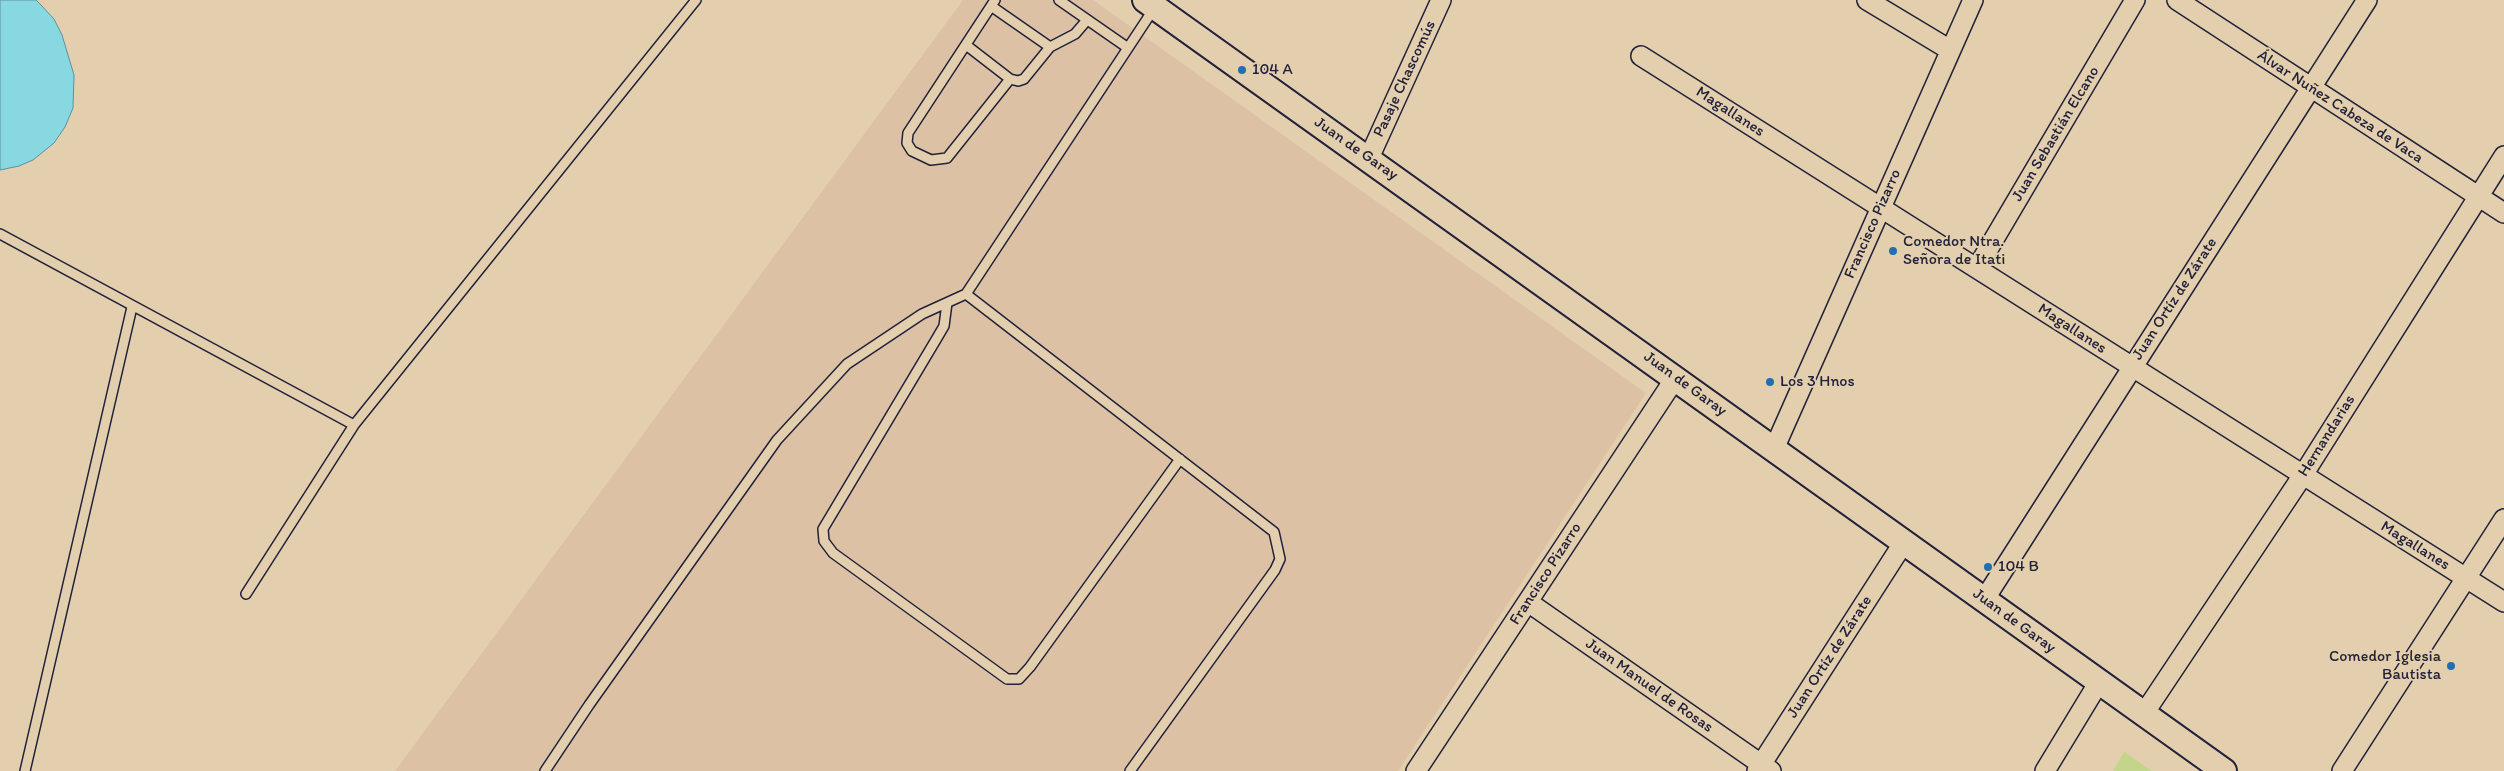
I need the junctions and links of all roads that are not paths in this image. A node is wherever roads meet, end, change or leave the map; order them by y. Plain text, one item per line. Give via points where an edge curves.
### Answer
1 (696, 0) edge
2 (1059, 0) edge
3 (1441, 0) edge
4 (1867, 0) edge
5 (1973, 0) edge
6 (2135, 0) edge
7 (2177, 0) edge
8 (2367, 0) edge
9 (993, 3) edge
10 (1150, 4) edge
11 (1087, 20) junction
12 (966, 45) junction
13 (1050, 47) junction
14 (1128, 48) junction
15 (1950, 50) junction
16 (1641, 56) dead end
17 (1010, 78) junction
18 (2311, 89) junction
19 (2504, 156) edge
20 (1369, 158) junction
21 (2478, 197) junction
22 (1880, 208) junction
23 (2504, 212) edge
24 (0, 234) edge
25 (1977, 268) junction
26 (966, 294) junction
27 (947, 302) junction
28 (132, 307) junction
29 (2131, 366) junction
30 (1676, 377) junction
31 (354, 425) junction
32 (1774, 448) junction
33 (1180, 459) junction
34 (2303, 476) junction
35 (2504, 518) edge
36 (1904, 542) junction
37 (2466, 578) junction
38 (246, 594) dead end
39 (1984, 600) junction
40 (1528, 602) junction
41 (2504, 602) edge
42 (2099, 682) junction
43 (2145, 712) junction
44 (1763, 769) edge
45 (25, 771) edge
46 (544, 771) edge
47 (1130, 771) edge
48 (1416, 771) edge
49 (2045, 771) edge
50 (2224, 771) edge
51 (2342, 771) edge

1 - 31 lane
2 - 11 lane
3 - 20 street, Pasaje Chascomús
4 - 15 street
5 - 15 street, Francisco Pizarro
6 - 25 street, Juan Sebastián Elcano
7 - 18 street, Álvar Nuñez Cabeza de Vaca
8 - 18 street, Juan Ortíz de Zárate
9 - 12 lane
9 - 13 lane
10 - 14 lane
10 - 20 street, Juan de Garay
11 - 13 lane via 1075,34
11 - 14 lane
12 - 17 lane
12 - 17 lane via 908,133 907,143 912,151 932,160 947,158
13 - 17 lane via 1024,79
14 - 26 lane
15 - 22 street, Francisco Pizarro
16 - 22 street, Magallanes
18 - 21 street, Álvar Nuñez Cabeza de Vaca
18 - 29 street, Juan Ortíz de Zárate
19 - 21 street, Hernandarias
20 - 30 street, Juan de Garay
21 - 23 street, Álvar Nuñez Cabeza de Vaca
21 - 34 street, Hernandarias
22 - 25 street, Magallanes
22 - 32 street, Francisco Pizarro
24 - 28 lane
25 - 29 street, Magallanes
26 - 27 lane
26 - 33 lane
27 - 33 lane via 944,326 823,530 824,541 833,553 1007,679 1019,679 1030,667
27 - 46 lane via 922,314 847,364 777,440
28 - 31 lane
28 - 45 lane
29 - 34 street, Magallanes
29 - 39 street, Juan Ortíz de Zárate
30 - 32 street, Juan de Garay
30 - 40 street, Francisco Pizarro
31 - 38 lane
32 - 36 street, Juan de Garay
33 - 47 lane via 1274,532 1280,559
34 - 37 street, Magallanes
34 - 43 street, Hernandarias
35 - 37 street
36 - 39 street, Juan de Garay
36 - 44 street, Juan Ortíz de Zárate
37 - 41 street, Magallanes
37 - 51 street
39 - 42 street, Juan de Garay
40 - 44 street, Juan Manuel de Rosas
40 - 48 street, Francisco Pizarro
42 - 43 street, Juan de Garay
42 - 49 street
43 - 50 street, Juan de Garay

